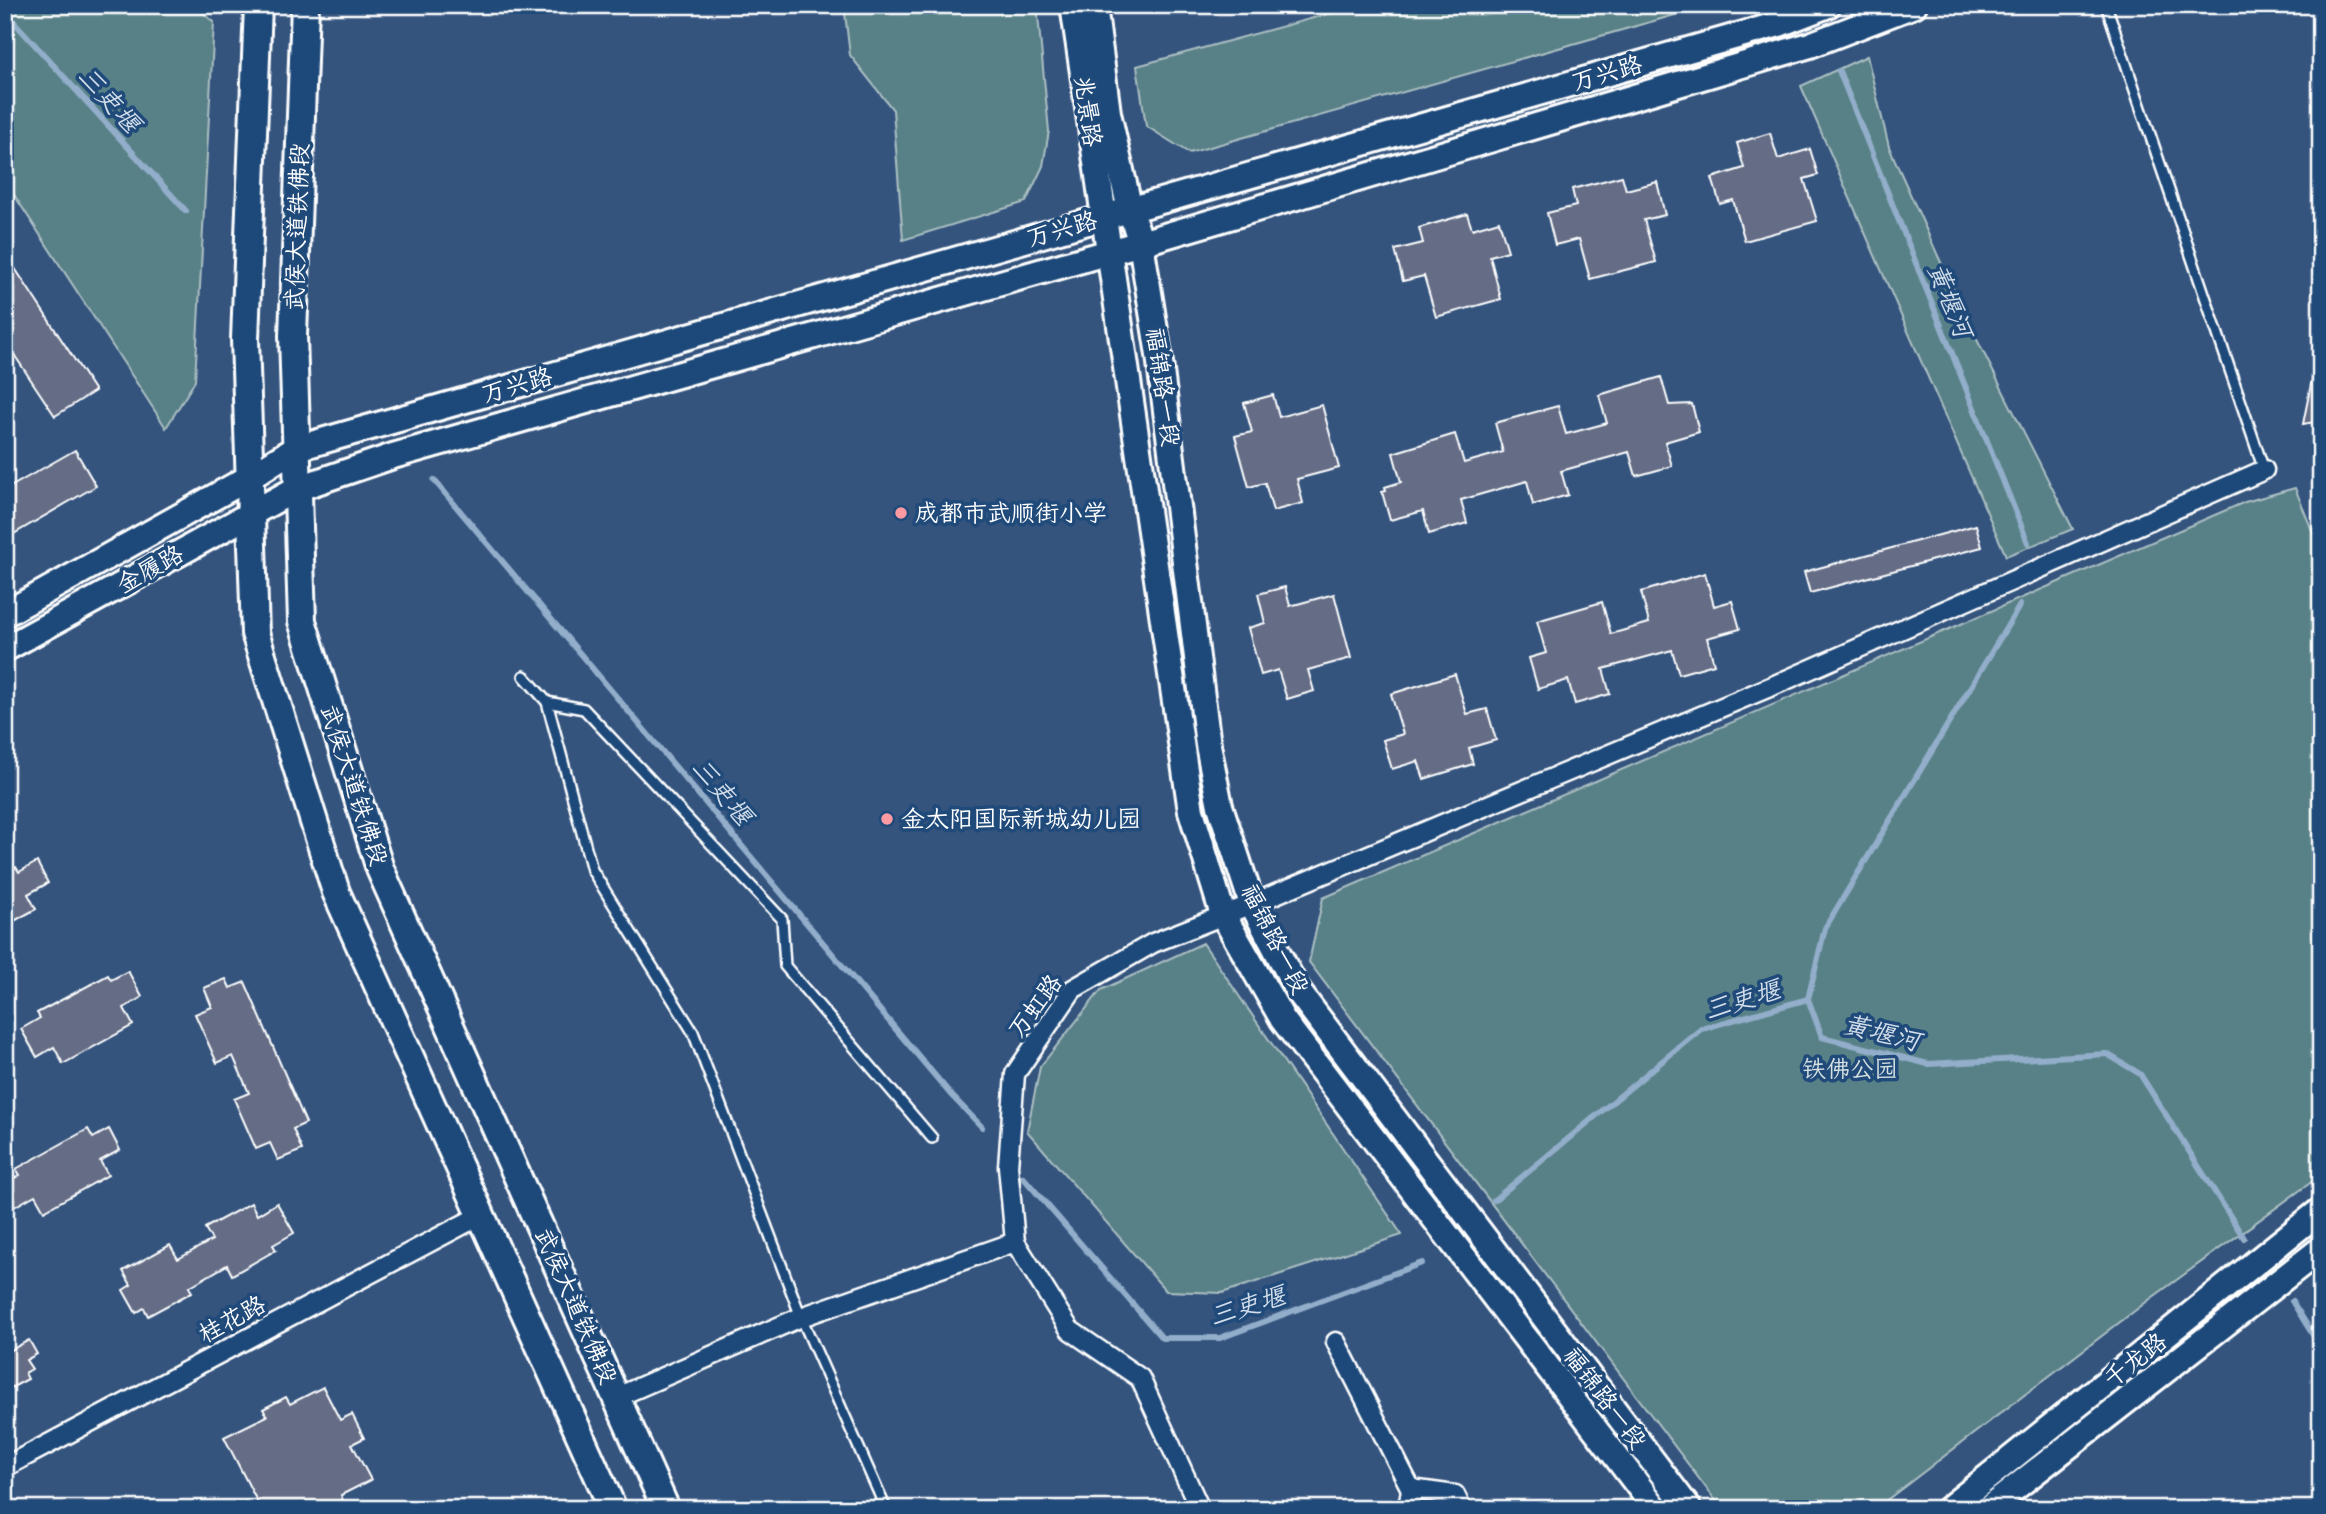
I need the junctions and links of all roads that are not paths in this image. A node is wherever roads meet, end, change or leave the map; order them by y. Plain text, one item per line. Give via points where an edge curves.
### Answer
1 (258, 5) edge
2 (305, 5) edge
3 (1073, 5) edge
4 (1094, 5) edge
5 (1828, 5) edge
6 (1914, 5) edge
7 (2106, 5) edge
8 (1130, 210) junction
9 (1102, 217) junction
10 (1141, 243) junction
11 (1109, 252) junction
12 (294, 449) junction
13 (2263, 470) joint
14 (250, 477) junction
15 (296, 489) junction
16 (251, 512) junction
17 (5, 614) edge
18 (5, 649) edge
19 (524, 676) dead end
20 (547, 702) junction
21 (1252, 904) junction
22 (1223, 915) junction
23 (932, 1138) dead end
24 (2321, 1210) edge
25 (481, 1215) junction
26 (1015, 1242) junction
27 (2321, 1249) edge
28 (801, 1317) junction
29 (1336, 1342) dead end
30 (617, 1397) junction
31 (5, 1467) edge
32 (1410, 1489) junction
33 (613, 1509) edge
34 (666, 1509) edge
35 (886, 1509) edge
36 (1200, 1509) edge
37 (1408, 1509) edge
38 (1462, 1509) edge
39 (1656, 1509) edge
40 (1689, 1509) edge
41 (1948, 1509) edge
42 (1988, 1509) edge

1 - 14 main road, 武侯大道铁佛段 via 245,339
2 - 12 main road, 武侯大道铁佛段 via 293,336
3 - 9 street, 兆景路
4 - 8 street, 兆景路 via 1108,113
5 - 8 street, 万兴路 via 1779,24
6 - 10 street, 金履路 via 1811,46
7 - 13 lane
8 - 9 street, 万兴路
8 - 10 street, 福锦路一段
9 - 11 street, 福锦路一段
9 - 12 street, 万兴路
10 - 11 street, 金履路
10 - 21 street, 福锦路一段 via 1208,745 1220,806
11 - 15 street, 金履路 via 393,456
11 - 22 street, 福锦路一段 via 1191,811
12 - 14 street, 万兴路
12 - 15 main road, 武侯大道铁佛段
13 - 21 street, 万虹路 via 1777,684
14 - 16 main road, 武侯大道铁佛段
14 - 17 street, 金履路
15 - 16 street, 金履路
15 - 30 main road, 武侯大道铁佛段 via 302,621 380,869
16 - 18 street, 金履路
16 - 25 main road, 武侯大道铁佛段 via 255,633 336,892
19 - 20 lane
20 - 23 lane via 584,709 782,919 785,966
20 - 28 lane via 592,870 692,1032
21 - 22 street, 万虹路
21 - 40 street, 福锦路一段 via 1298,991
22 - 26 street, 万虹路 via 1153,943 1073,989 1015,1074 1008,1166
22 - 39 street, 福锦路一段 via 1283,1020
24 - 41 street, 千龙路
25 - 31 street, 桂花路
25 - 33 main road, 武侯大道铁佛段
26 - 28 street
26 - 36 street via 1070,1330 1140,1378
27 - 42 street, 千龙路
28 - 30 street
28 - 35 lane
29 - 32 street
30 - 34 main road, 武侯大道铁佛段
32 - 37 street
32 - 38 street via 1455,1495

